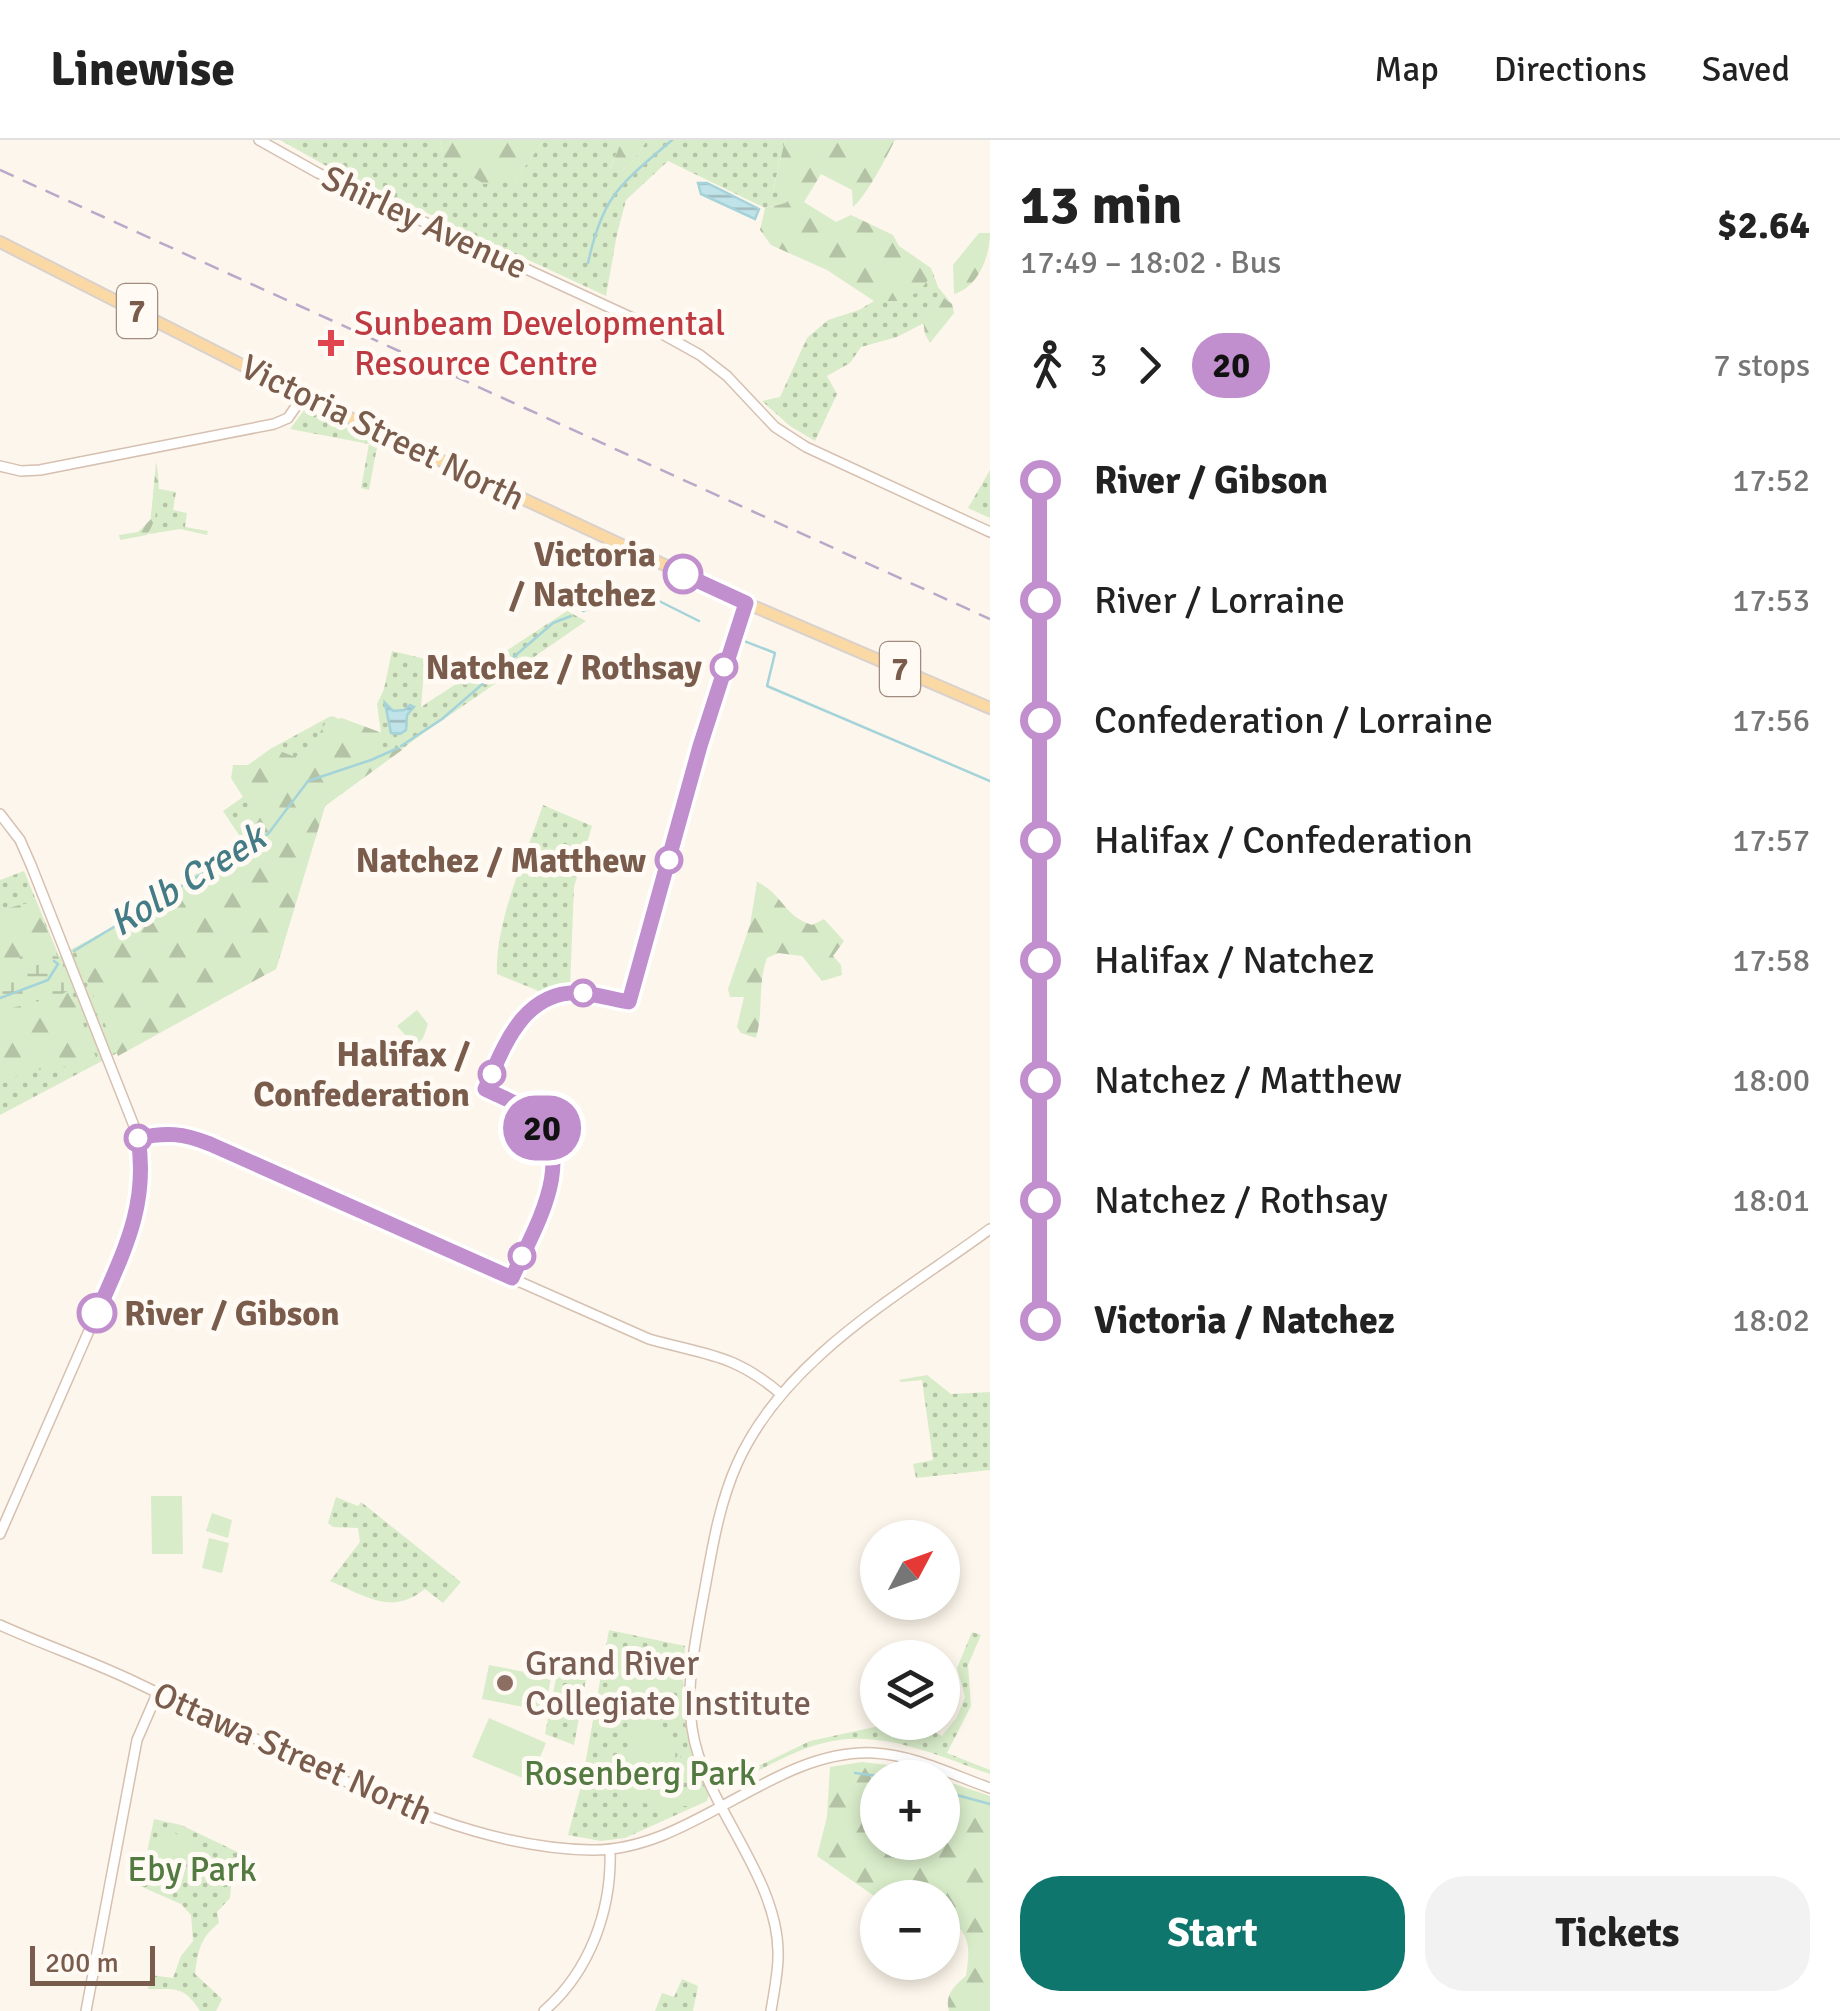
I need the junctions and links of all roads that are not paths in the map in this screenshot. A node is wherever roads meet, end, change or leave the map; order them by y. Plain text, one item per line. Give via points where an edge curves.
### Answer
1 (258, 140) edge
2 (0, 242) edge
3 (303, 396) junction
4 (0, 466) edge
5 (990, 532) edge
6 (990, 708) edge
7 (0, 814) edge
8 (138, 1138) junction
9 (990, 1229) edge
10 (780, 1394) junction
11 (0, 1534) edge
12 (0, 1625) edge
13 (157, 1694) junction
14 (990, 1788) edge
15 (722, 1806) junction
16 (610, 1850) junction
17 (86, 2011) edge
18 (544, 2011) edge
19 (771, 2011) edge

1 - 5 main road, Shirley Avenue via 639,321 700,355 775,427 806,447
2 - 3 main road, Victoria Street North / 7
3 - 4 main road via 288,418 274,424 40,470
3 - 6 main road, Victoria Street North / 7 via 746,603
7 - 8 main road via 31,865
8 - 10 main road via 174,1132 195,1138 649,1339 724,1356
8 - 11 main road via 141,1192 130,1237
9 - 10 main road via 831,1345
10 - 15 main road via 750,1439 725,1496 690,1675 692,1733
12 - 13 main road, Ottawa Street North
13 - 16 main road, Ottawa Street North via 416,1811 504,1837
13 - 17 main road via 137,1740
14 - 15 main road, Ottawa Street North via 910,1759 852,1753 806,1766
15 - 16 main road, Ottawa Street North via 646,1842
15 - 19 main road via 774,1922
16 - 18 main road via 608,1898 596,1934 572,1983

